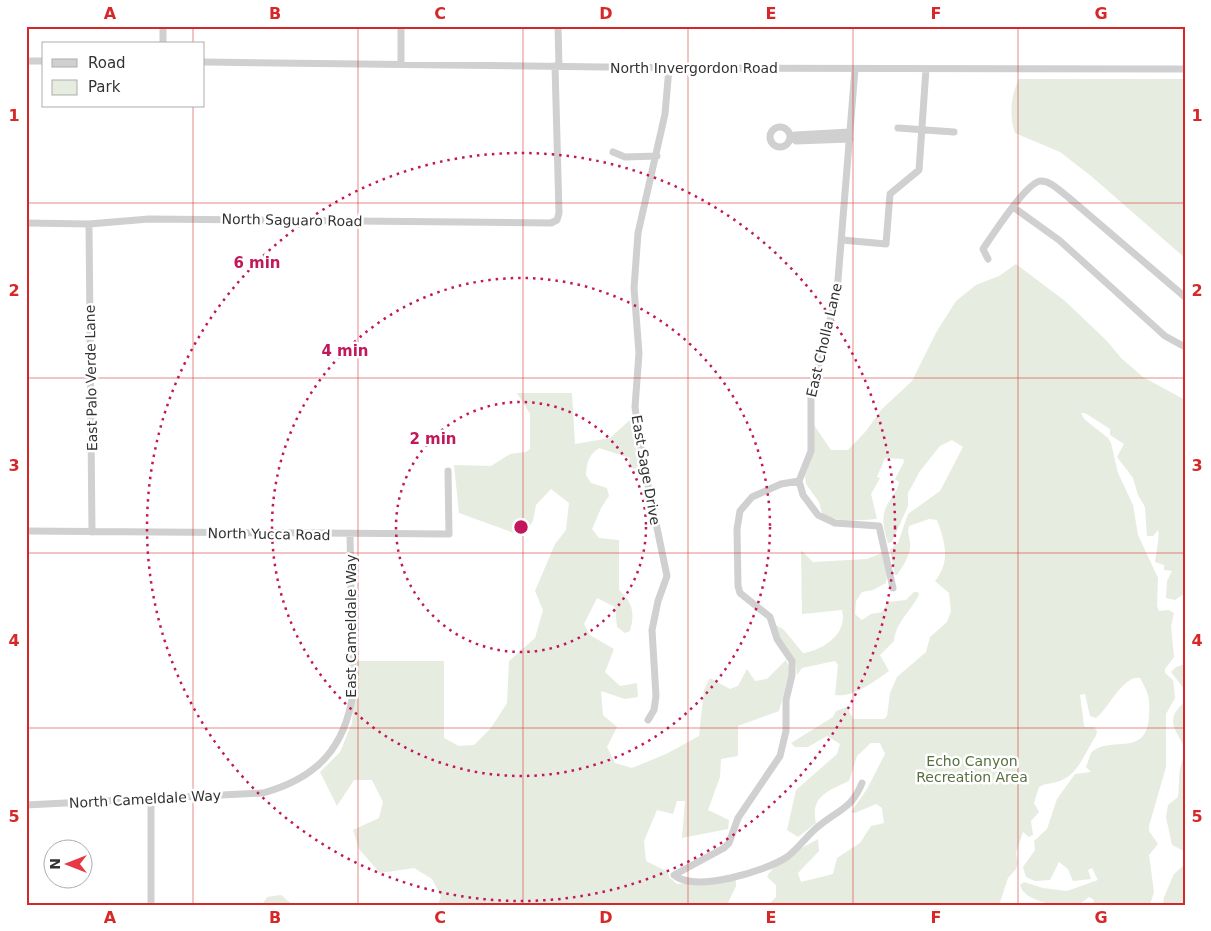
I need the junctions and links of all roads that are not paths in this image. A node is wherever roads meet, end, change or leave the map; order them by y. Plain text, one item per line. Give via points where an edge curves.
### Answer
1 (163, 26) edge
2 (401, 26) edge
3 (558, 26) edge
4 (163, 42) edge
5 (26, 61) edge
6 (42, 61) edge
7 (205, 62) edge
8 (402, 64) junction
9 (557, 66) junction
10 (669, 68) junction
11 (855, 69) junction
12 (926, 69) junction
13 (1185, 69) edge
14 (898, 128) dead end
15 (922, 130) junction
16 (954, 132) dead end
17 (850, 135) junction
18 (791, 137) dead end
19 (613, 152) dead end
20 (657, 156) junction
21 (1013, 207) junction
22 (26, 223) edge
23 (89, 224) junction
24 (842, 240) junction
25 (988, 259) dead end
26 (1185, 297) edge
27 (1185, 347) edge
28 (448, 471) dead end
29 (799, 481) junction
30 (26, 532) edge
31 (92, 532) junction
32 (350, 535) junction
33 (893, 588) dead end
34 (648, 720) dead end
35 (862, 783) dead end
36 (263, 793) joint
37 (151, 800) junction
38 (26, 805) edge
39 (151, 905) edge

1 - 4 street
2 - 8 street
3 - 9 street
5 - 6 street
7 - 8 street, North Invergordon Road
8 - 9 street, North Invergordon Road
9 - 10 street, North Invergordon Road
9 - 23 street, North Saguaro Road via 559,213 552,223 143,218
10 - 11 street, North Invergordon Road
10 - 20 street, East Sage Drive
11 - 12 street, North Invergordon Road
11 - 17 street, East Cholla Lane
12 - 13 street, North Invergordon Road
12 - 15 street via 928,78
14 - 15 street
15 - 16 street
15 - 24 street via 919,170 890,194 886,244
17 - 18 street
17 - 24 street, East Cholla Lane
19 - 20 street via 626,157
20 - 34 street, East Sage Drive via 639,223 634,288 639,353 635,407 667,576 652,630 656,696 654,710
21 - 25 street via 983,249
21 - 26 street via 1036,182 1050,183
21 - 27 street via 1059,240 1165,336
22 - 23 street, North Saguaro Road
23 - 31 street, East Palo Verde Lane
24 - 29 street, East Cholla Lane via 837,292 811,396 811,451
28 - 32 street, North Yucca Road via 449,534
29 - 33 street via 803,496 818,515 835,523 879,526
29 - 35 street via 781,484 752,498 740,511 737,529 740,593 770,617 777,639 792,661 786,700 786,731 780,756 738,818 729,843 706,860 691,864 674,875 681,881 719,880 773,865 788,856 818,826 850,805
30 - 31 street, North Yucca Road
31 - 32 street, North Yucca Road
32 - 36 street, East Cameldale Way via 353,693 350,717 340,740 306,775 284,787
36 - 37 street, North Cameldale Way
37 - 38 street, North Cameldale Way
37 - 39 street

